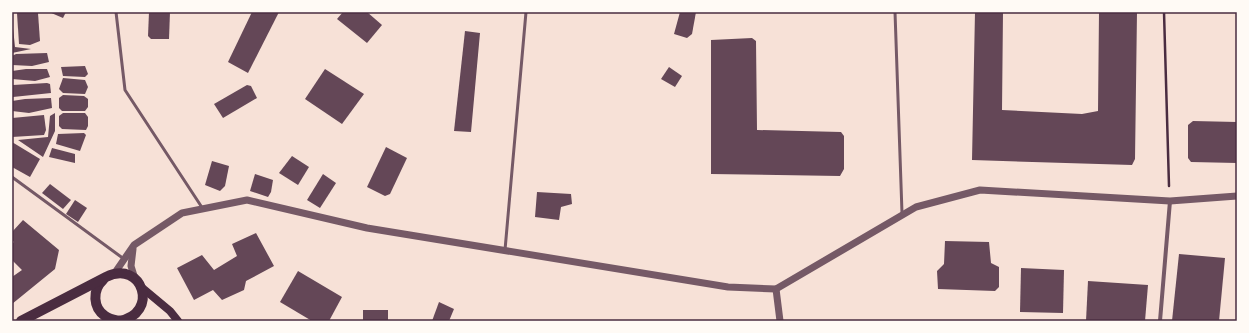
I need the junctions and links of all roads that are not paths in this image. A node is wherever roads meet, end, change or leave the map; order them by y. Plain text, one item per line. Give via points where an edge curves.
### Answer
1 (116, 12) edge
2 (526, 12) edge
3 (895, 12) edge
4 (12, 177) edge
5 (1237, 196) edge
6 (1170, 201) junction
7 (203, 208) junction
8 (902, 215) junction
9 (134, 245) junction
10 (505, 250) junction
11 (124, 259) junction
12 (110, 276) junction
13 (138, 282) junction
14 (776, 289) junction
15 (126, 320) edge
16 (21, 321) edge
17 (178, 321) edge
18 (780, 321) edge
19 (1160, 321) edge

1 - 7 lane via 125,90
2 - 10 lane
3 - 8 lane
4 - 11 lane
5 - 6 street
6 - 8 street via 980,190 916,207
6 - 19 street
7 - 9 street via 182,213
7 - 10 street via 247,200 367,228
8 - 14 street
9 - 11 street
9 - 13 street via 131,266
10 - 14 street via 728,287
11 - 12 street
12 - 13 main road via 128,275
12 - 15 main road via 100,282 96,289 96,305 106,317
12 - 16 main road
13 - 15 main road via 143,293 143,302 140,309
13 - 17 main road
14 - 18 street

